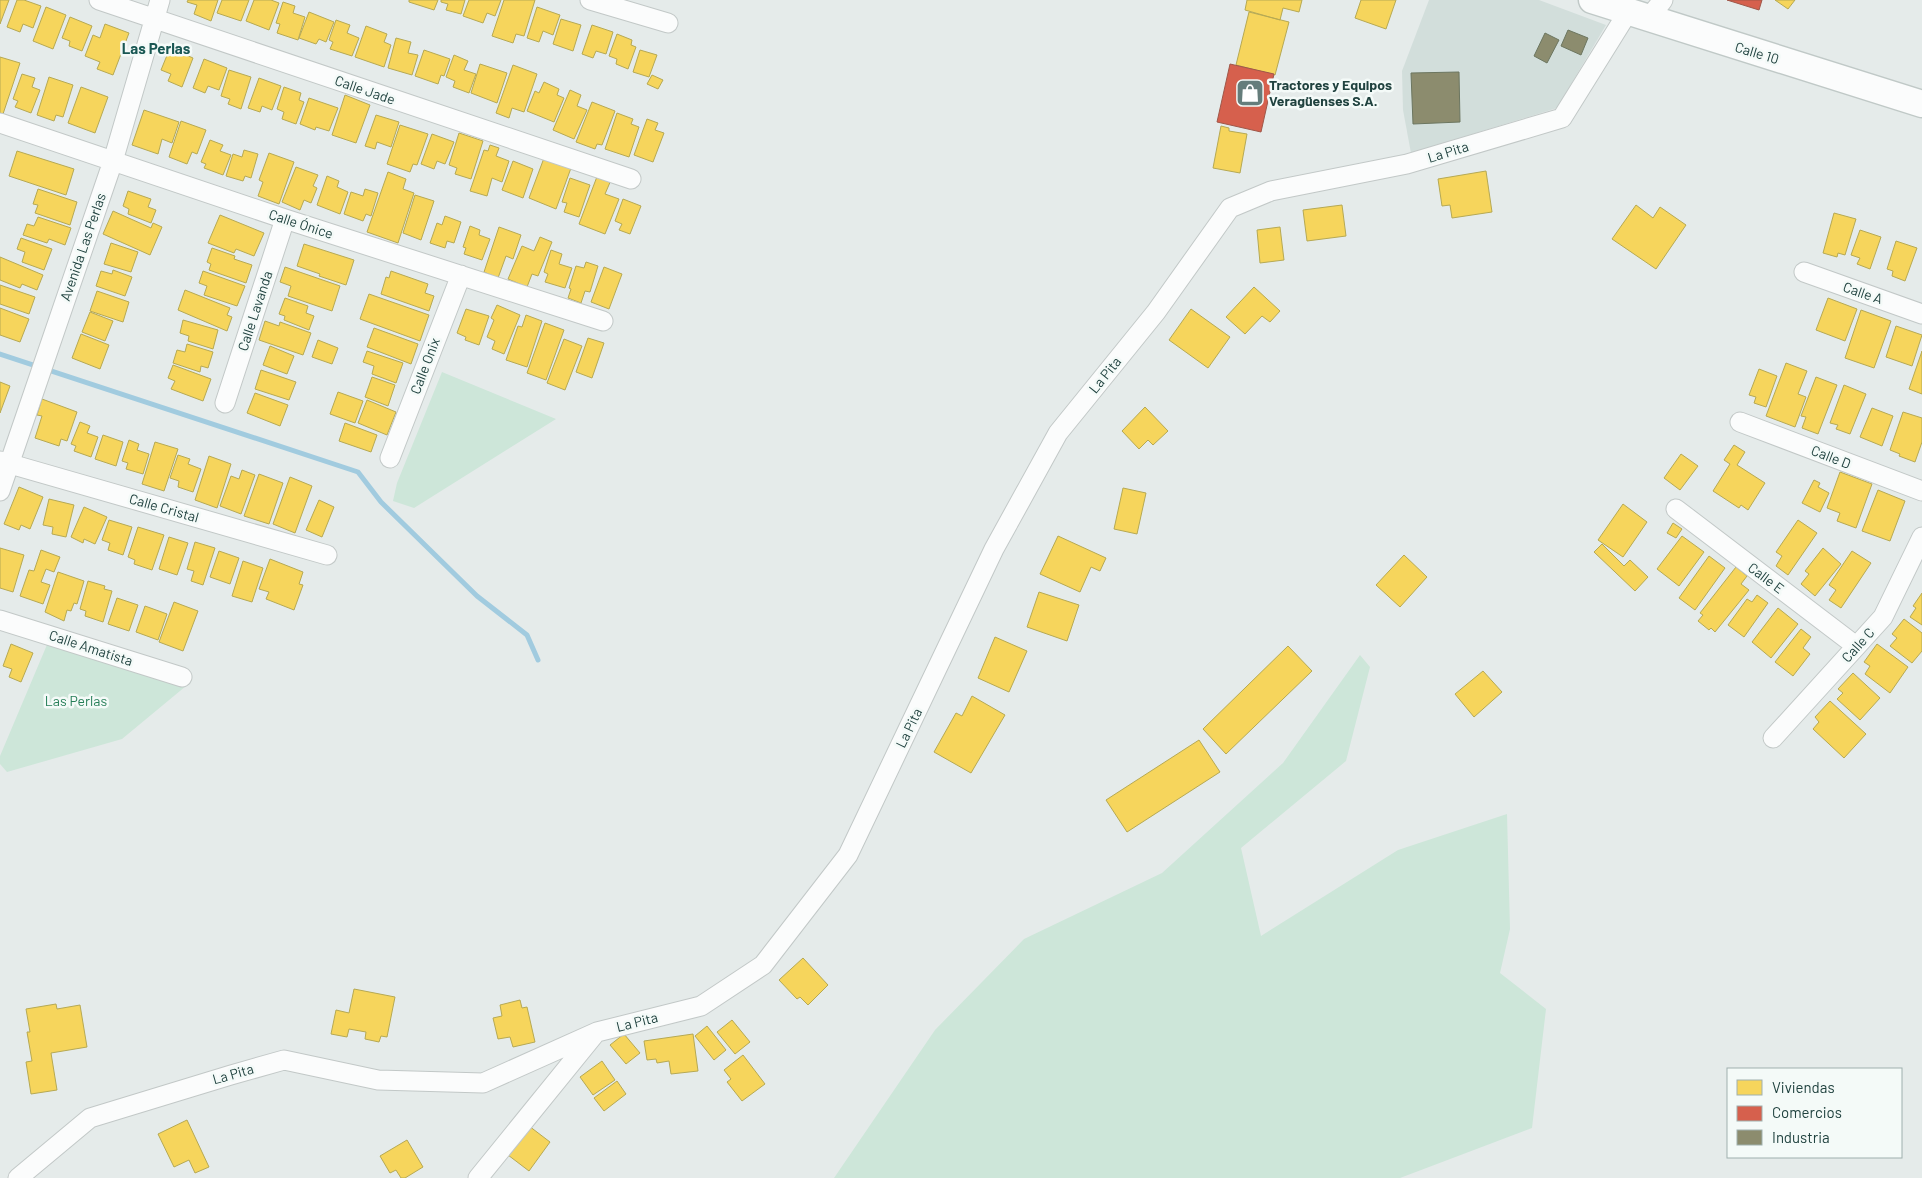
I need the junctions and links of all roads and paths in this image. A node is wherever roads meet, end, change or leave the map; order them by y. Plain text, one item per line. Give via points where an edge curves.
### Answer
1 (99, 0) edge
2 (160, 0) edge
3 (590, 0) edge
4 (1592, 0) edge
5 (1646, 10) edge
6 (153, 18) junction
7 (668, 23) dead end
8 (1922, 104) edge
9 (0, 124) edge
10 (113, 161) junction
11 (631, 179) dead end
12 (285, 219) junction
13 (1804, 272) dead end
14 (461, 275) junction
15 (1922, 314) edge
16 (603, 321) dead end
17 (225, 403) dead end
18 (1740, 422) dead end
19 (390, 458) dead end
20 (4, 462) edge
21 (1922, 490) edge
22 (0, 491) edge
23 (1676, 509) dead end
24 (1922, 537) edge
25 (327, 555) dead end
26 (0, 620) edge
27 (1856, 646) junction
28 (182, 677) dead end
29 (1773, 738) dead end
30 (597, 1032) junction
31 (18, 1178) edge
32 (478, 1178) edge

1 - 6 street, Calle Jade
2 - 6 street, Avenida Las Perlas
3 - 7 street
4 - 5 main road, Calle 10
5 - 8 main road, Calle 10
5 - 30 street, La Pita via 1562,118 1407,164 1271,191 1230,208 1156,312 1058,433 994,549 842,863 763,965 701,1006
6 - 10 street, Avenida Las Perlas
6 - 11 street, Calle Jade
9 - 10 street, Calle Ónice
10 - 12 street, Calle Ónice
10 - 20 street, Avenida Las Perlas
12 - 14 street, Calle Ónice
12 - 17 street, Calle Lavanda
13 - 15 street, Calle A
14 - 16 street, Calle Ónice
14 - 19 street, Calle Onix
18 - 21 street, Calle D
20 - 22 street, Avenida Las Perlas
20 - 25 street, Calle Cristal
23 - 27 street, Calle E
24 - 27 street, Calle C via 1883,617
26 - 28 street, Calle Amatista
27 - 29 street, Calle C
30 - 31 street, La Pita via 483,1083 378,1080 284,1060 90,1118
30 - 32 street

